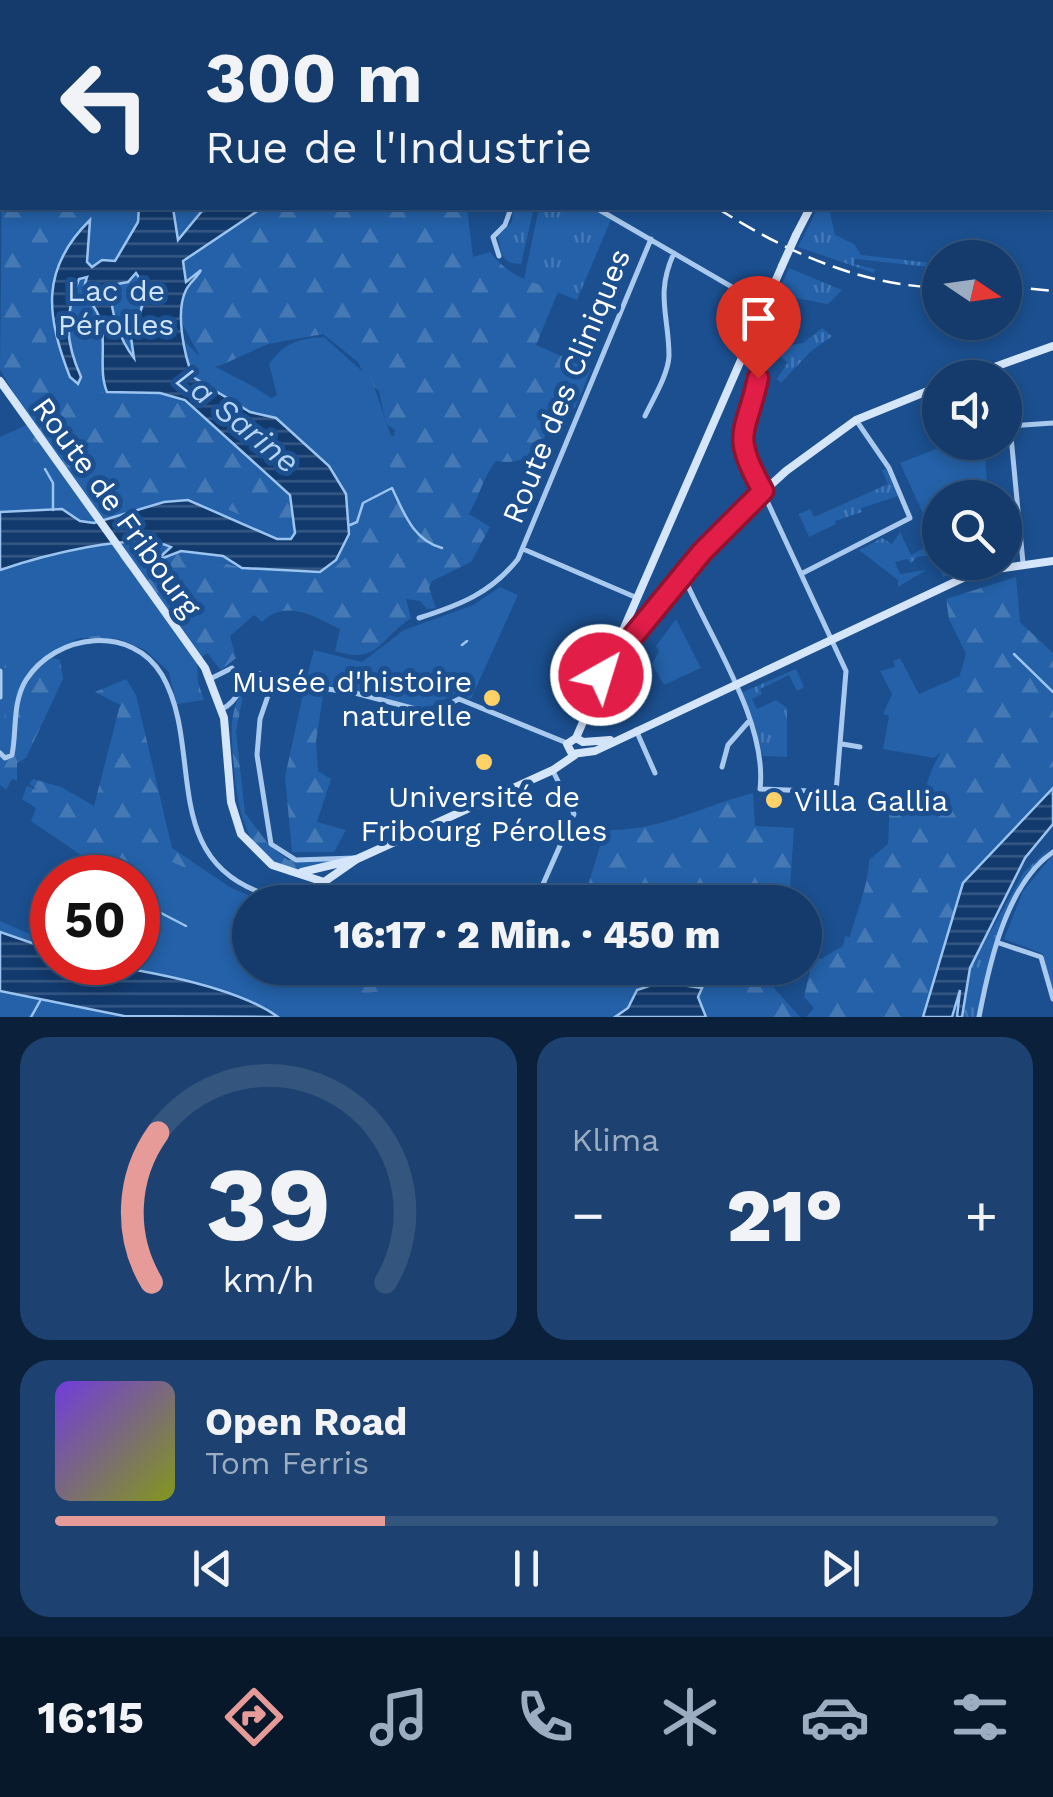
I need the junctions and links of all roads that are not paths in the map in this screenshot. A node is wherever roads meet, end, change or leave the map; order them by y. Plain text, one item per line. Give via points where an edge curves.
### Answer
1 (510, 210) edge
2 (600, 210) edge
3 (809, 210) edge
4 (651, 239) junction
5 (674, 253) junction
6 (498, 256) dead end
7 (763, 306) junction
8 (1053, 346) edge
9 (742, 352) junction
10 (1018, 360) edge
11 (0, 381) edge
12 (922, 393) edge
13 (645, 416) dead end
14 (856, 420) junction
15 (1053, 423) edge
16 (763, 491) junction
17 (523, 549) junction
18 (1053, 561) edge
19 (1023, 563) junction
20 (801, 574) junction
21 (682, 575) junction
22 (635, 597) junction
23 (419, 618) dead end
24 (831, 639) junction
25 (606, 666) junction
26 (232, 668) dead end
27 (0, 670) edge
28 (210, 679) junction
29 (272, 681) junction
30 (597, 684) junction
31 (733, 684) junction
32 (620, 692) junction
33 (0, 697) edge
34 (625, 706) dead end
35 (222, 709) junction
36 (750, 720) junction
37 (636, 729) junction
38 (842, 744) junction
39 (575, 747) junction
40 (860, 747) dead end
41 (0, 753) edge
42 (722, 767) dead end
43 (553, 770) junction
44 (654, 773) dead end
45 (1053, 852) edge
46 (357, 859) junction
47 (325, 875) junction
48 (543, 885) edge
49 (999, 943) junction
50 (1053, 999) edge
51 (979, 1017) edge

1 - 6 street via 493,237
2 - 4 street
3 - 7 main road, bridge
4 - 5 street
4 - 17 street, Route des Cliniques
5 - 7 street
5 - 13 street via 662,310 669,357
7 - 9 main road
8 - 10 main road
9 - 16 street via 758,378 741,438
9 - 22 main road
11 - 28 main road, Route de Fribourg
12 - 14 main road
14 - 16 main road
14 - 20 street via 889,468 910,518
15 - 19 street via 1010,426
16 - 20 street
16 - 21 main road
17 - 22 street
17 - 23 street, Route des Cliniques via 488,590
18 - 19 main road
19 - 24 main road via 976,572
20 - 24 street
21 - 25 main road
21 - 31 street
22 - 25 main road
24 - 31 main road
24 - 38 street via 846,671
25 - 30 main road
25 - 32 street
26 - 28 street
27 - 33 street
28 - 35 main road, Route de Fribourg
29 - 35 street via 251,676
29 - 39 street via 431,713 456,703
29 - 46 street via 257,755 270,844 289,858
30 - 32 street
30 - 39 main road
31 - 36 street
31 - 37 main road
32 - 34 street
35 - 47 main road, Route de Fribourg via 237,826 257,854 291,872
36 - 38 street via 760,749 760,789 838,790
36 - 42 street via 728,745
37 - 39 main road
37 - 44 street
38 - 40 street
39 - 43 main road
41 - 47 street via 12,755 20,696 34,671 76,643 125,644 150,659 168,684 188,806 217,866 255,891 290,900 314,897
43 - 46 main road
43 - 48 street via 574,814
45 - 49 street via 1020,890
46 - 47 main road
49 - 50 street via 1041,957
49 - 51 street

